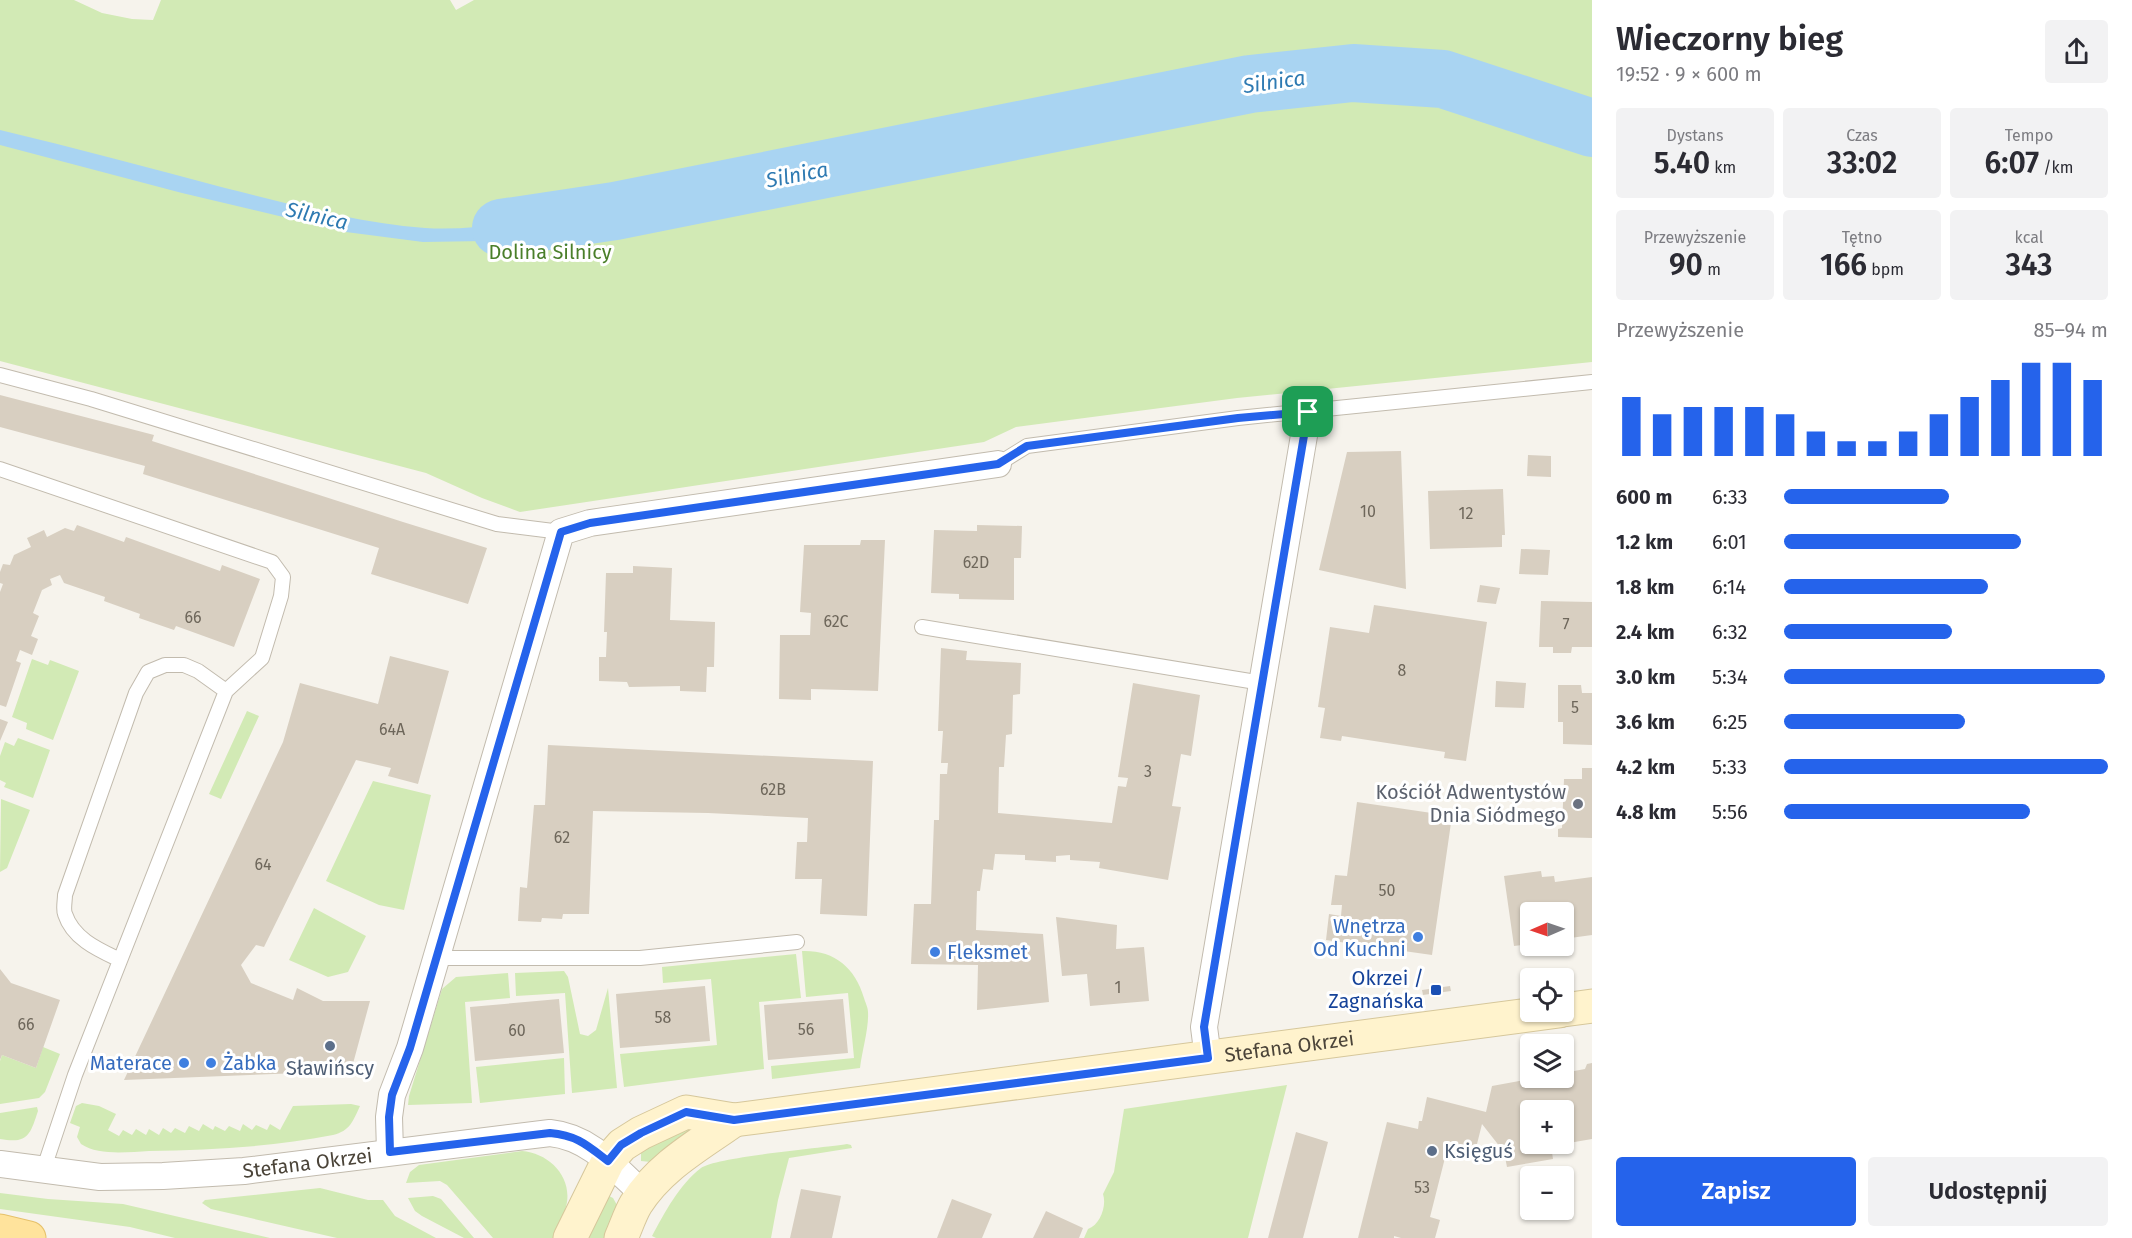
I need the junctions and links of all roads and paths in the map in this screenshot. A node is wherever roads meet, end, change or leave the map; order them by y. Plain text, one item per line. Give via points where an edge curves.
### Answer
1 (0, 375) edge
2 (1592, 381) edge
3 (1308, 412) junction
4 (998, 464) joint
5 (0, 468) edge
6 (561, 532) junction
7 (922, 627) dead end
8 (1262, 683) junction
9 (225, 691) junction
10 (797, 942) dead end
11 (436, 958) junction
12 (120, 960) junction
13 (1592, 1006) edge
14 (1574, 1009) edge
15 (1520, 1016) edge
16 (1208, 1058) junction
17 (734, 1120) junction
18 (390, 1152) junction
19 (608, 1161) junction
20 (0, 1164) edge
21 (43, 1171) junction
22 (643, 1194) junction
23 (0, 1231) edge
24 (29, 1238) edge
25 (570, 1238) edge
26 (621, 1238) edge

1 - 6 lane via 91,399 497,524
2 - 3 lane
3 - 4 lane via 1027,446
3 - 8 street
4 - 6 street via 590,523
5 - 9 lane via 272,562 283,577 262,658
6 - 11 street
7 - 8 lane
8 - 16 street via 1204,1027
9 - 12 lane
9 - 12 lane via 198,670 165,664 148,672 136,693 65,895 64,913 74,931 93,948
10 - 11 lane via 640,958
11 - 18 street via 392,1095
12 - 21 lane
13 - 14 street, Stefana Okrzei
15 - 16 street, Stefana Okrzei
16 - 17 street, Stefana Okrzei
17 - 19 street, Stefana Okrzei via 686,1112 621,1145
17 - 22 street, Stefana Okrzei via 673,1162
18 - 19 street, Stefana Okrzei via 550,1133 577,1138
18 - 21 street, Stefana Okrzei via 244,1171 163,1176 100,1177
19 - 22 street, Stefana Okrzei
19 - 25 street, Stefana Okrzei
20 - 21 street, Stefana Okrzei
22 - 26 street, Stefana Okrzei
23 - 24 main road

